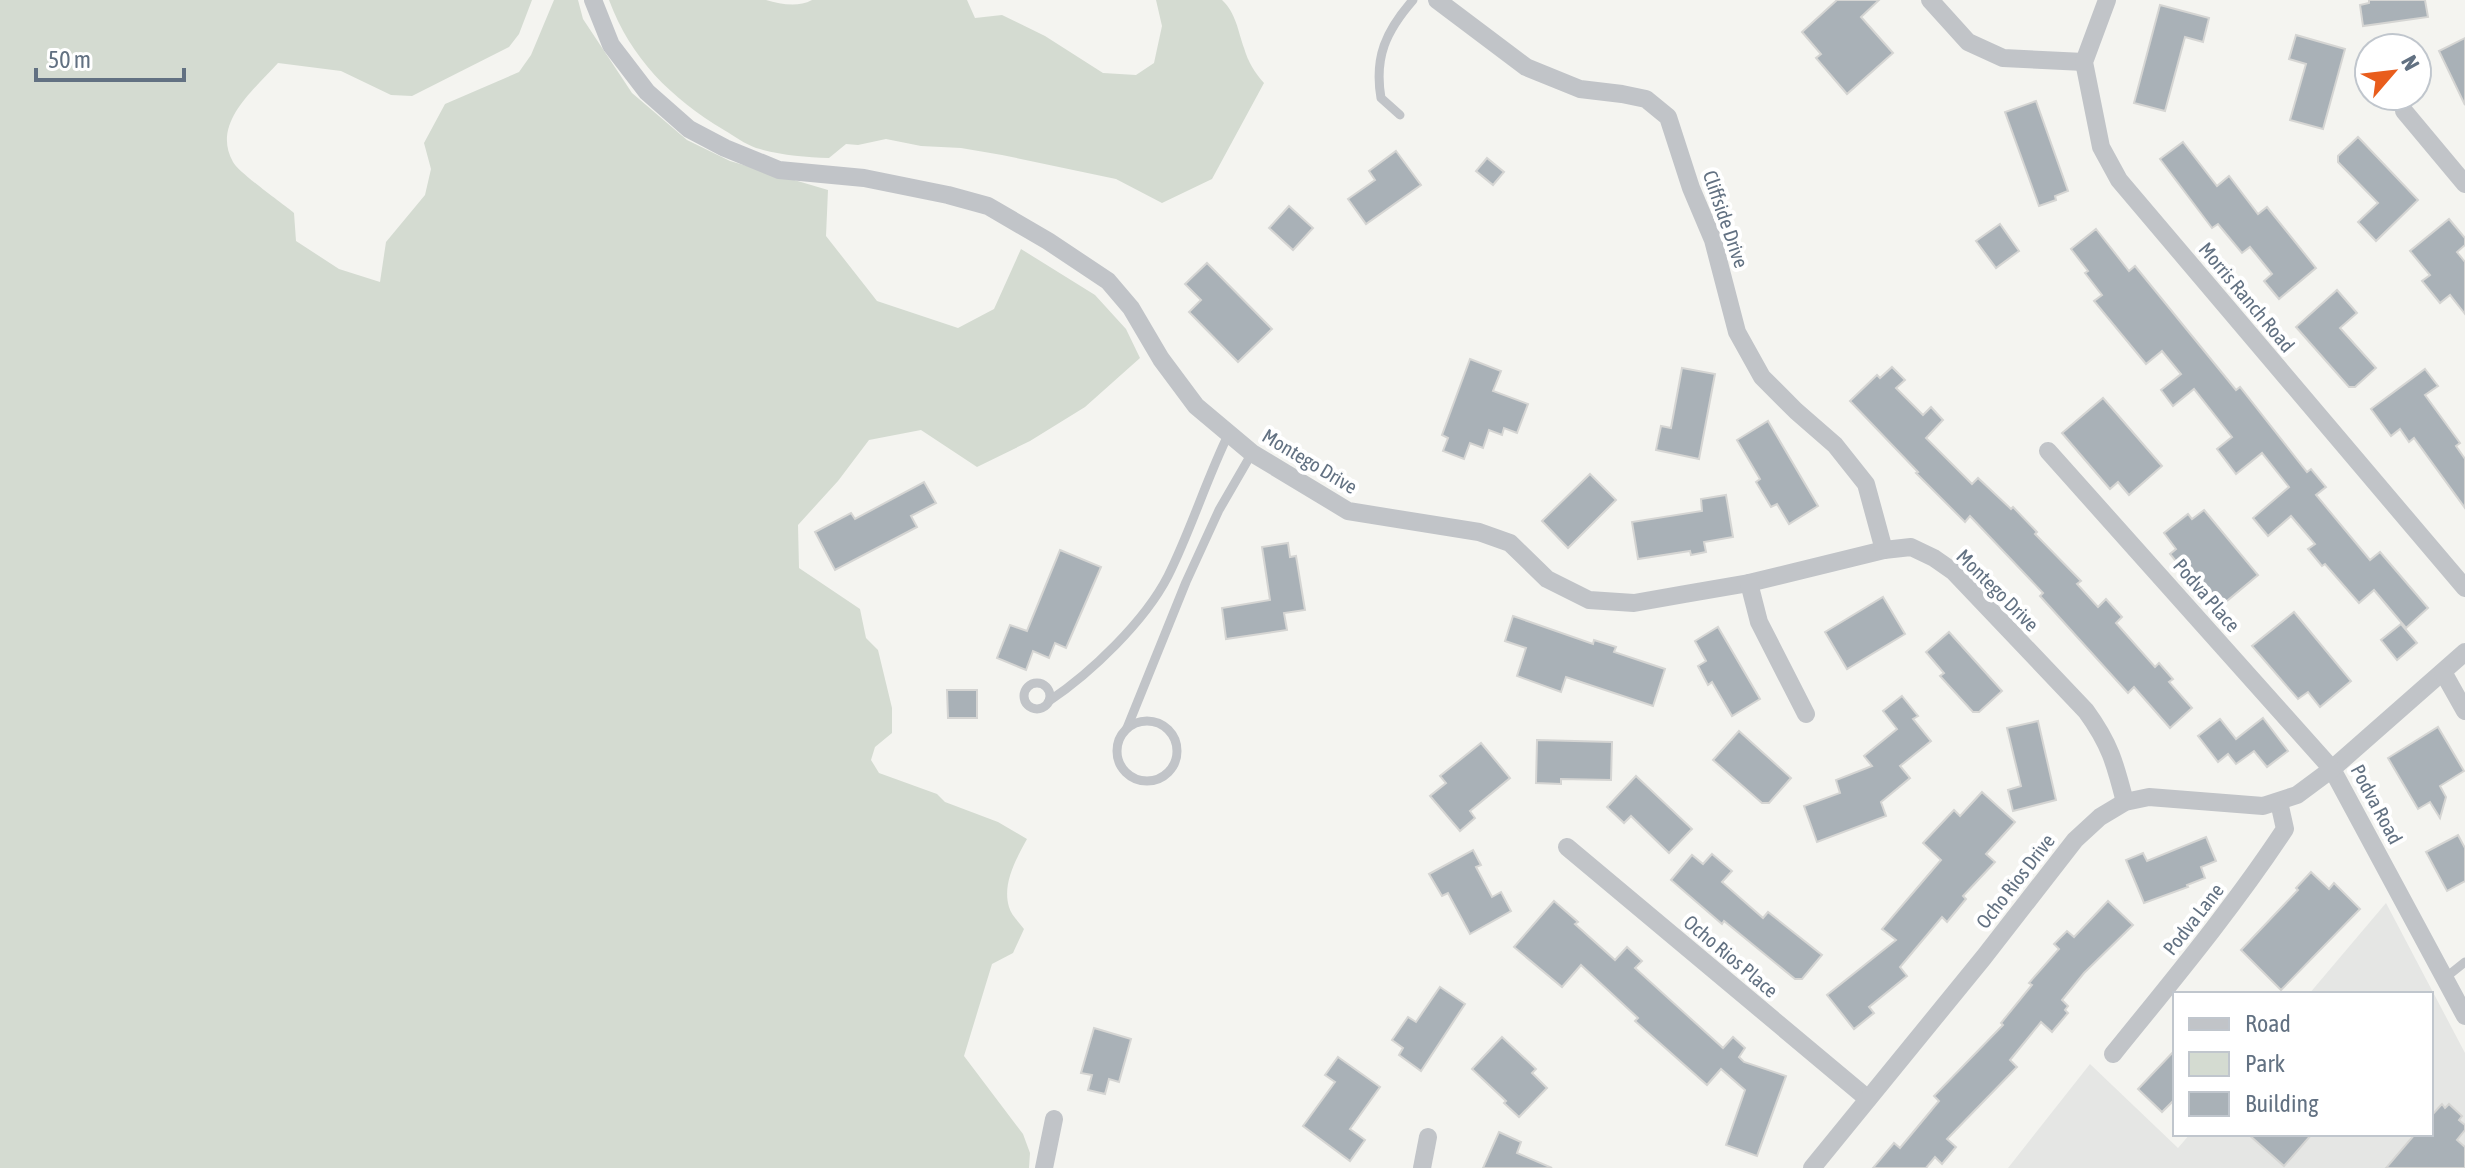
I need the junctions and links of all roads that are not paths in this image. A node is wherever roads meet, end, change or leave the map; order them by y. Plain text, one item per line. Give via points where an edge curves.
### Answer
1 (593, 0) edge
2 (1413, 0) edge
3 (1437, 0) edge
4 (1930, 0) edge
5 (2107, 0) edge
6 (2084, 62) junction
7 (2405, 112) edge
8 (1400, 115) dead end
9 (2465, 184) edge
10 (1229, 433) junction
11 (2048, 451) dead end
12 (1252, 453) junction
13 (1884, 550) junction
14 (1749, 583) junction
15 (2465, 588) edge
16 (2465, 652) edge
17 (2443, 672) junction
18 (1049, 701) dead end
19 (2465, 711) edge
20 (1806, 714) dead end
21 (1127, 728) junction
22 (2332, 769) junction
23 (2125, 802) junction
24 (2279, 802) junction
25 (1567, 847) dead end
26 (2465, 962) edge
27 (2445, 978) junction
28 (2465, 1016) edge
29 (2113, 1054) dead end
30 (1868, 1099) junction
31 (1054, 1119) dead end
32 (1428, 1137) dead end
33 (1044, 1168) edge
34 (1422, 1168) edge
35 (1812, 1168) edge

1 - 10 street, Montego Drive via 611,45 647,92 689,129 779,170 864,178 988,206 1108,281 1196,406
2 - 8 lane via 1394,22 1381,51 1381,98
3 - 13 street, Cliffside Drive via 1526,67 1580,89 1646,99 1668,117 1713,240 1737,332 1762,377 1835,445 1866,484
4 - 6 street via 1968,42 2003,58
5 - 6 street
6 - 15 street, Morris Ranch Road via 2101,147 2119,180
7 - 9 street
10 - 12 street, Montego Drive
10 - 18 lane via 1166,579 1123,638
11 - 22 street, Podva Place
12 - 14 street, Montego Drive via 1348,511 1479,532 1510,543 1547,579 1589,600 1634,603
12 - 21 lane via 1186,582
13 - 14 street, Montego Drive
13 - 23 street, Montego Drive via 1911,547 1954,572 2086,711 2104,736
14 - 20 street via 1759,622
16 - 17 street, Podva Road
17 - 19 street
17 - 22 street, Podva Road
21 - 21 lane via 1117,745 1120,766 1146,781 1166,775 1177,749 1170,731 1154,722
22 - 24 street, Ocho Rios Drive
22 - 27 street, Podva Road
23 - 24 street, Ocho Rios Drive via 2149,797 2263,806
23 - 30 street, Ocho Rios Drive via 2075,840
24 - 29 street, Podva Lane via 2285,829 2262,865
25 - 30 street, Ocho Rios Place
26 - 27 lane
27 - 28 street, Podva Road
30 - 35 street, Ocho Rios Drive
31 - 33 street
32 - 34 street

